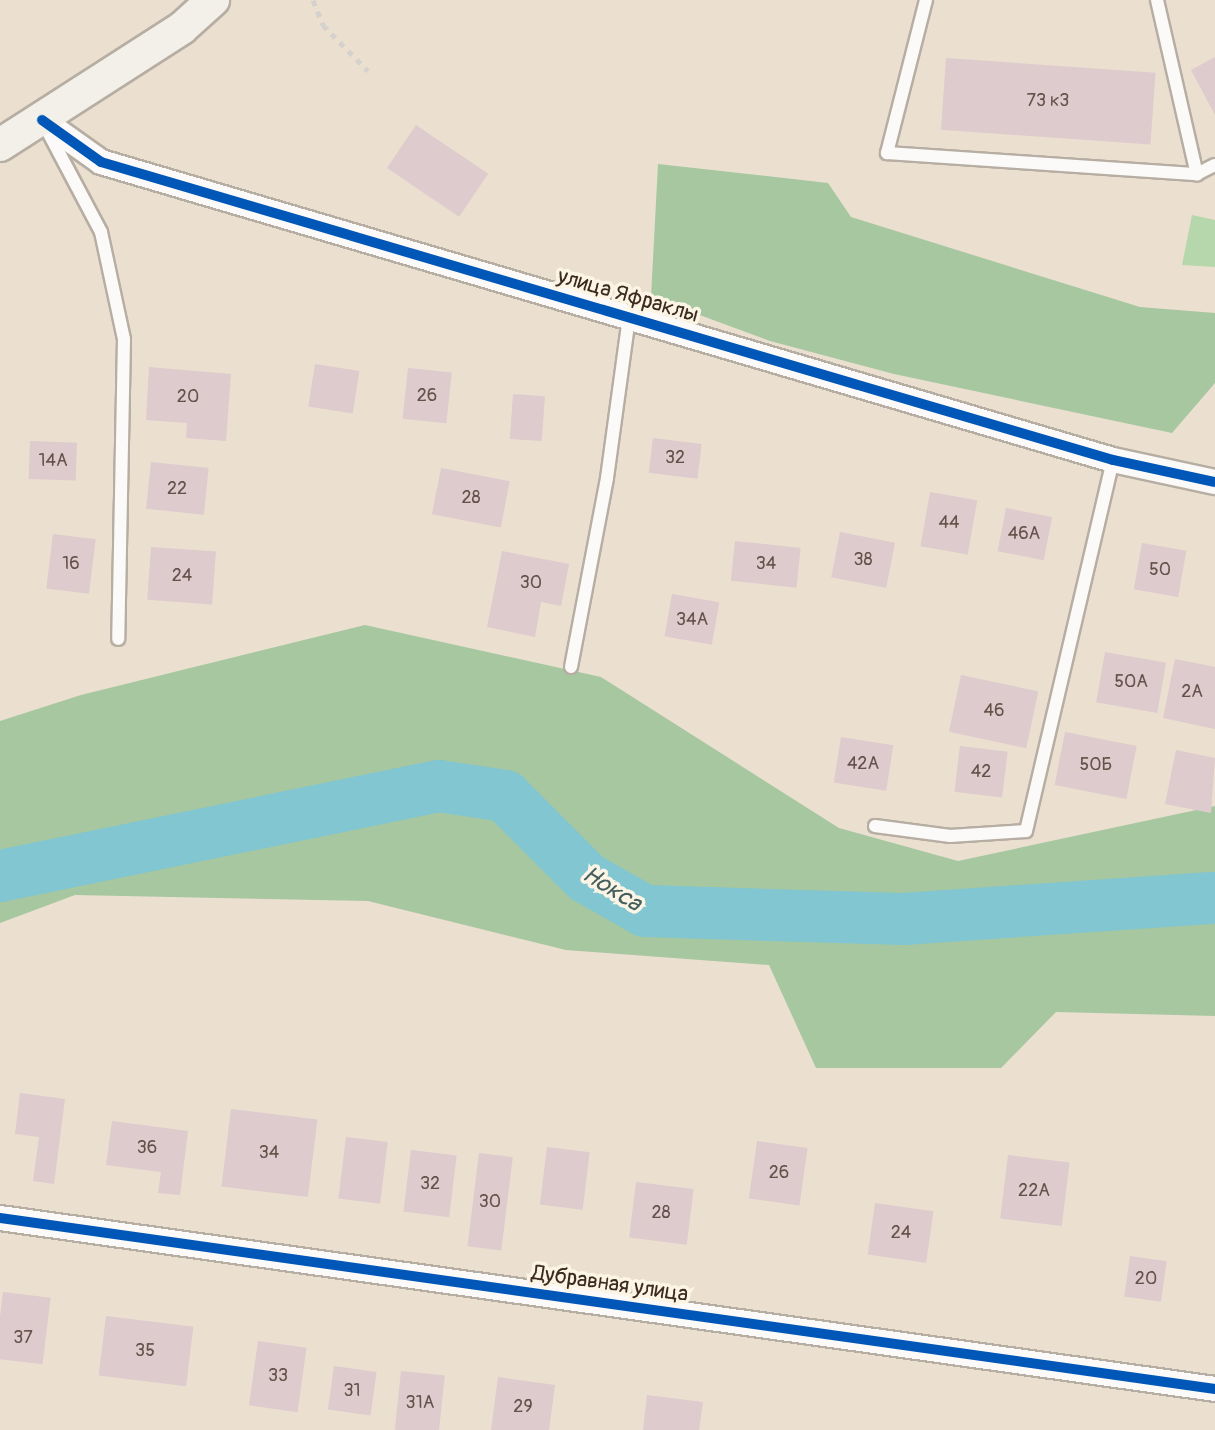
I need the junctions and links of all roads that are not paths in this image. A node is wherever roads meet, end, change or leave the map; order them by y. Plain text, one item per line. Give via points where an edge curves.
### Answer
1 (926, 0) edge
2 (1157, 0) edge
3 (207, 2) edge
4 (42, 120) junction
5 (0, 145) edge
6 (1215, 165) edge
7 (1197, 174) junction
8 (629, 317) junction
9 (1113, 460) junction
10 (1215, 482) edge
11 (118, 639) dead end
12 (571, 667) dead end
13 (875, 826) dead end
14 (0, 1218) edge
15 (1215, 1389) edge

1 - 7 lane via 887,153
2 - 7 lane
3 - 4 street via 182,28
4 - 5 street
4 - 8 street, улица Яфраклы via 101,162
4 - 11 lane via 101,232 124,339
6 - 7 lane
8 - 9 street, улица Яфраклы
8 - 12 lane via 607,478
9 - 10 street, улица Яфраклы
9 - 13 lane via 1026,831 950,836
14 - 15 street, Дубравная улица

